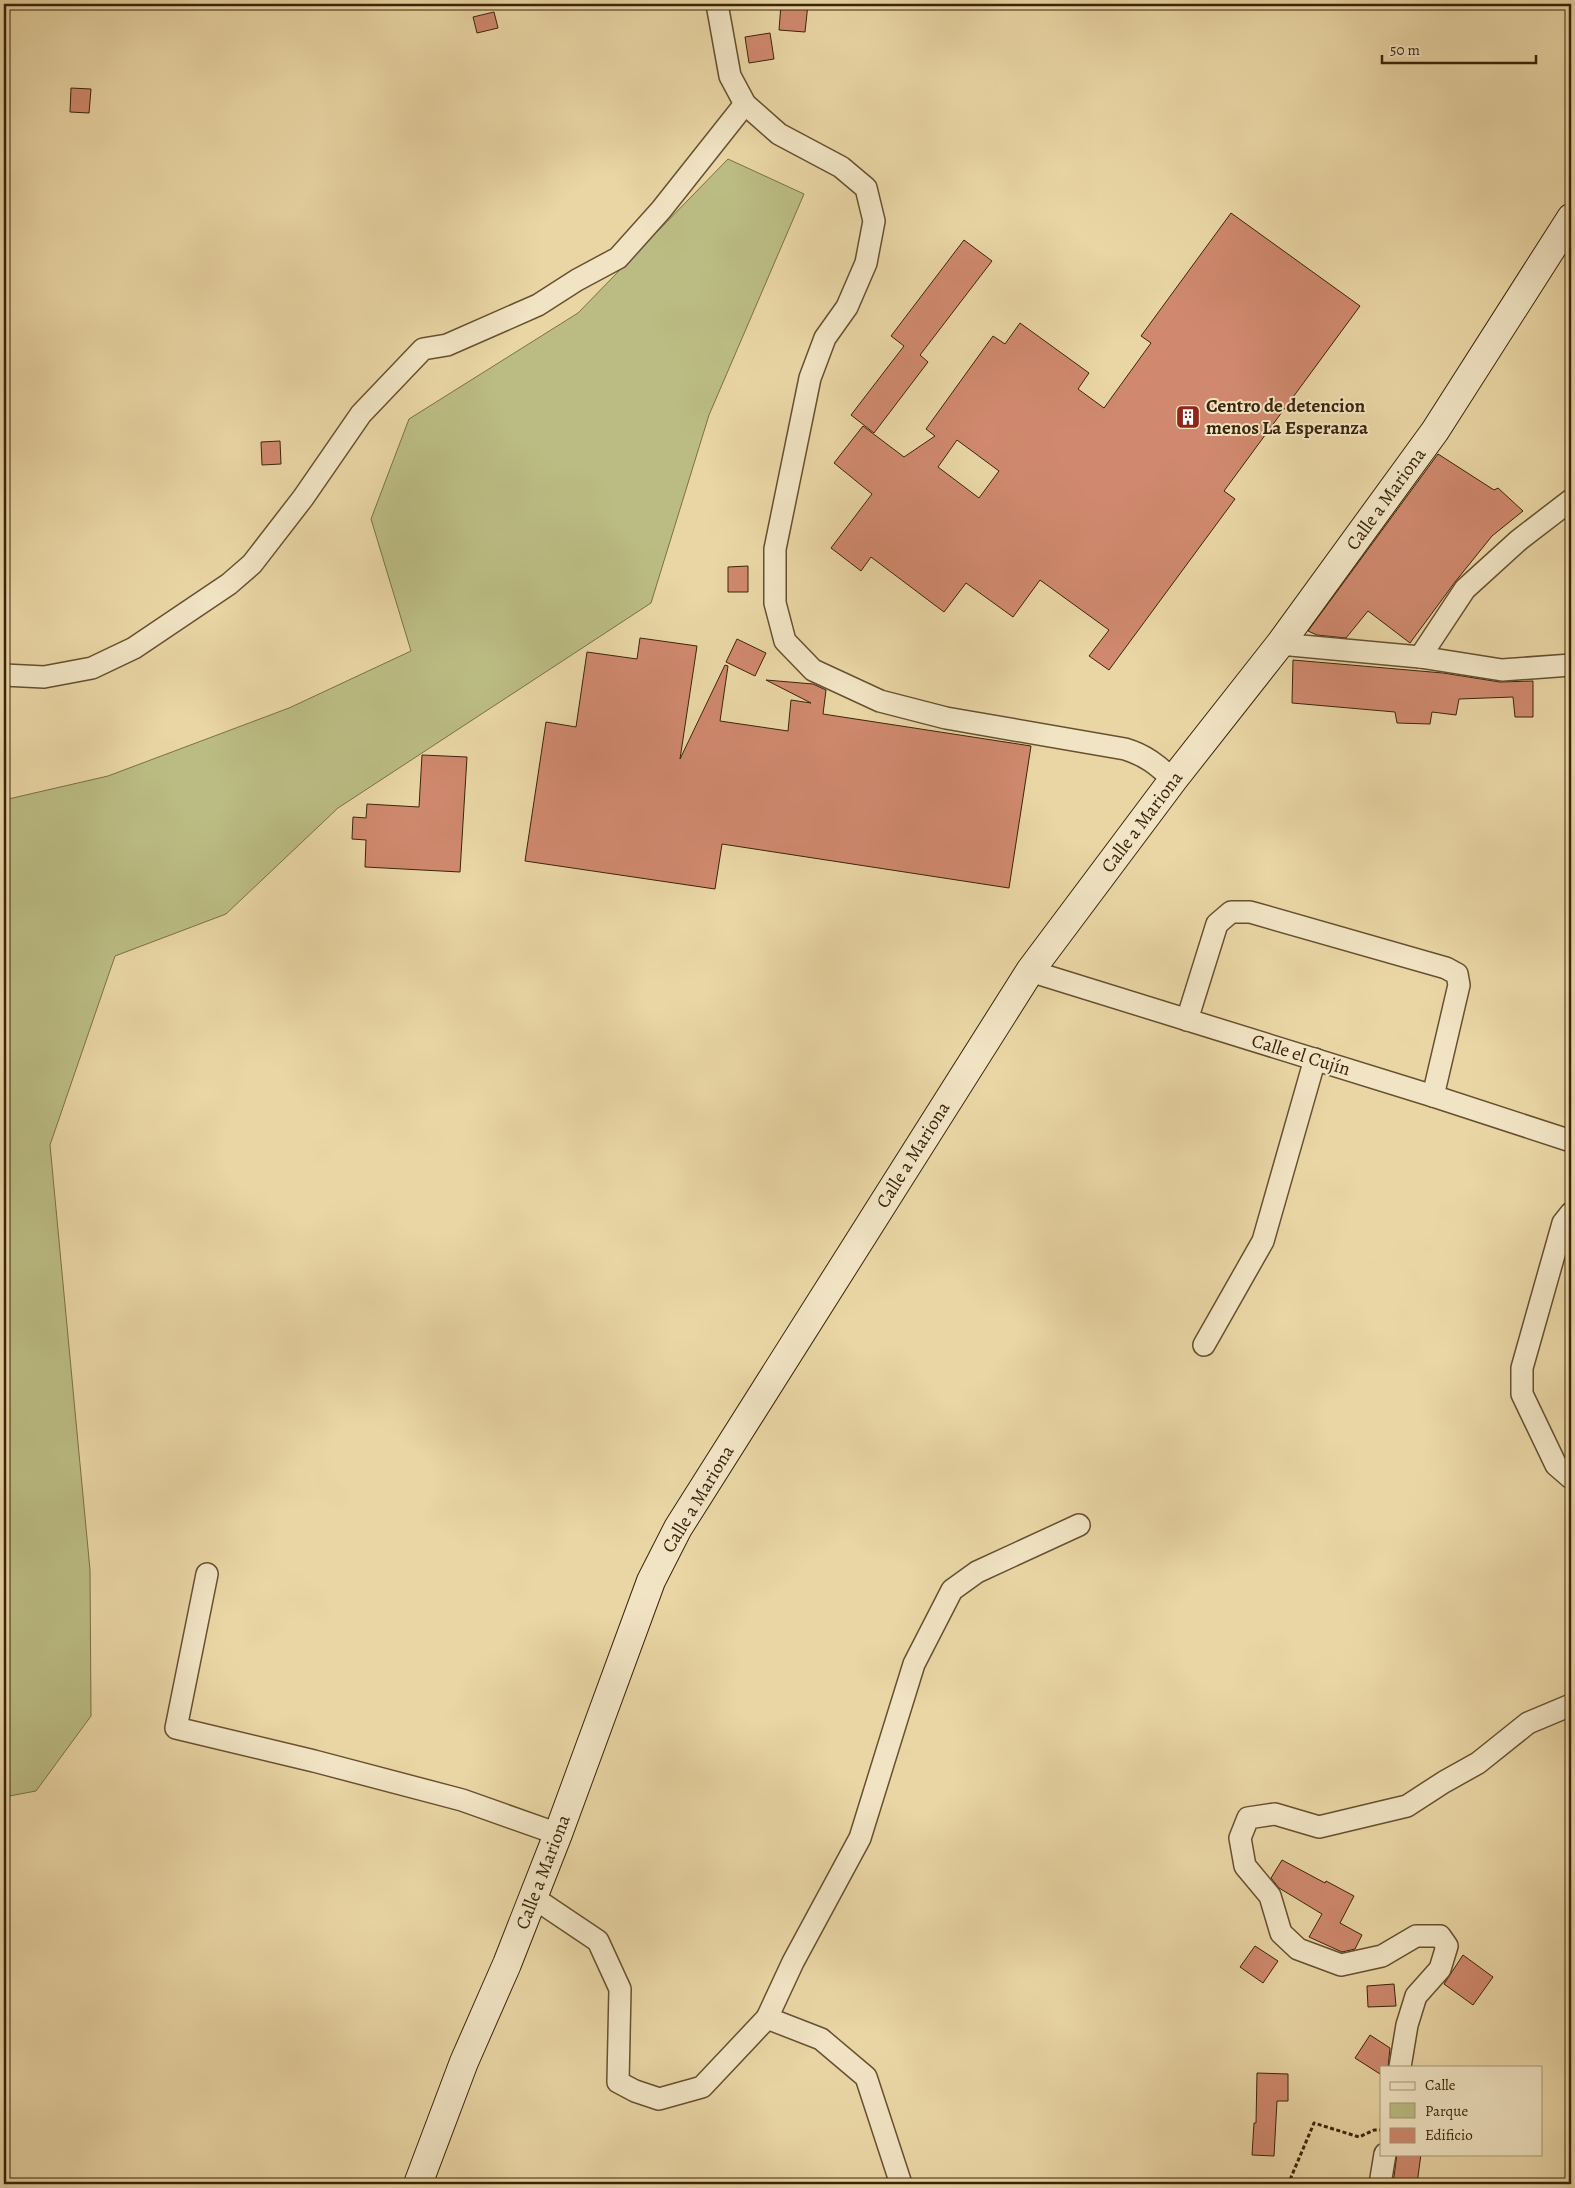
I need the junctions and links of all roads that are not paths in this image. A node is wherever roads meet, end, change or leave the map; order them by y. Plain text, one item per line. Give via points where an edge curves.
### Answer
1 (717, 4) edge
2 (745, 104) junction
3 (1571, 218) edge
4 (1571, 500) edge
5 (1280, 644) junction
6 (1420, 657) junction
7 (1571, 665) edge
8 (4, 675) edge
9 (1173, 780) junction
10 (1030, 971) junction
11 (1187, 1020) junction
12 (1315, 1059) junction
13 (1432, 1096) junction
14 (1571, 1141) edge
15 (1571, 1213) edge
16 (1204, 1345) dead end
17 (1571, 1478) edge
18 (1079, 1525) dead end
19 (207, 1574) dead end
20 (1571, 1705) edge
21 (558, 1834) junction
22 (534, 1898) junction
23 (767, 2018) junction
24 (1400, 2066) edge
25 (1385, 2156) edge
26 (418, 2184) edge
27 (901, 2184) edge
28 (1380, 2184) edge

1 - 2 street via 730,76
2 - 8 street via 661,210 618,258 538,306 447,345 423,349 361,414 252,564 229,584 134,648 92,668 44,677
2 - 9 street via 779,134 841,167 866,188 874,221 866,263 847,307 825,338 810,378 775,549 775,603 784,641 813,670 880,701 946,718 1125,749 1155,763
3 - 5 main road, Calle a Mariona via 1434,432
4 - 6 street via 1519,540 1465,589
5 - 6 street
5 - 9 main road, Calle a Mariona
6 - 7 street via 1502,670
9 - 10 main road, Calle a Mariona
10 - 11 street, Calle el Cujín
10 - 21 main road, Calle a Mariona via 678,1528 652,1581
11 - 12 street, Calle el Cujín
11 - 13 street via 1217,924 1231,912 1250,912 1446,968 1457,974 1459,985
12 - 13 street, Calle el Cujín
12 - 16 street via 1263,1241
13 - 14 street, Calle el Cujín
15 - 17 street via 1563,1223 1522,1368 1522,1394 1556,1465
18 - 23 street via 977,1572 952,1590 914,1664 860,1838 793,1962
19 - 21 street via 176,1728 462,1800
20 - 24 street via 1528,1723 1478,1763 1407,1806 1319,1827 1275,1814 1248,1818 1240,1838 1245,1866 1270,1896 1280,1933 1298,1949 1341,1966 1382,1956 1416,1936 1440,1936 1447,1946 1440,1968 1416,1996
21 - 22 main road, Calle a Mariona
22 - 23 street via 598,1941 620,1989 618,2082 635,2092 659,2099 702,2087
22 - 26 main road, Calle a Mariona via 464,2062
23 - 27 street via 821,2040 866,2076
25 - 28 street

